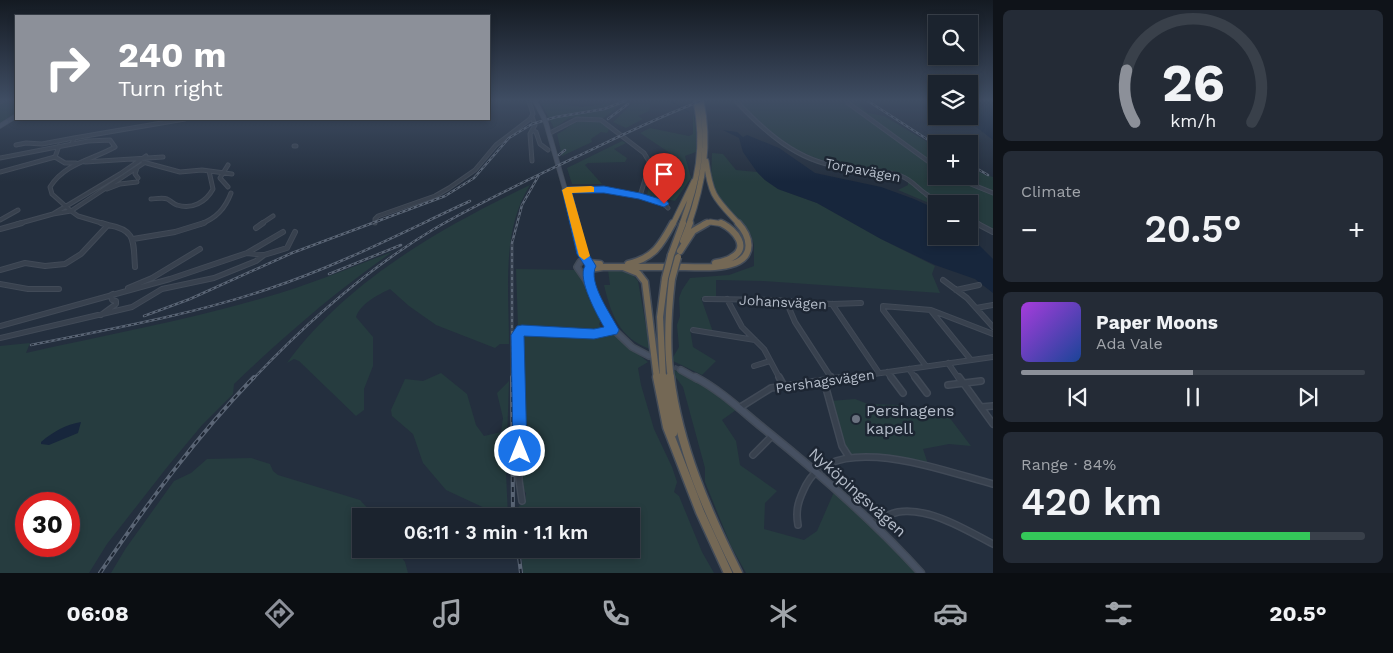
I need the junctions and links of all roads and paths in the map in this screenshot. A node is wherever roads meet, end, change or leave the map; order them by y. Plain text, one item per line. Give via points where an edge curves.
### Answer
1 (134, 128) edge
2 (518, 128) edge
3 (548, 128) edge
4 (562, 128) edge
5 (611, 128) edge
6 (701, 128) edge
7 (705, 128) edge
8 (762, 128) edge
9 (882, 128) edge
10 (532, 130) joint
11 (550, 133) junction
12 (31, 137) dead end
13 (74, 138) junction
14 (31, 143) junction
15 (72, 144) junction
16 (16, 145) dead end
17 (59, 146) junction
18 (548, 150) dead end
19 (100, 155) junction
20 (56, 157) junction
21 (163, 157) dead end
22 (0, 158) edge
23 (142, 159) junction
24 (97, 161) junction
25 (532, 161) dead end
26 (706, 161) junction
27 (928, 161) edge
28 (78, 162) junction
29 (228, 165) dead end
30 (138, 166) junction
31 (209, 171) junction
32 (699, 171) junction
33 (0, 172) edge
34 (222, 174) junction
35 (232, 174) dead end
36 (975, 185) edge
37 (228, 187) dead end
38 (565, 190) junction
39 (993, 192) edge
40 (98, 193) junction
41 (231, 193) dead end
42 (928, 195) edge
43 (640, 196) junction
44 (151, 199) dead end
45 (65, 207) junction
46 (668, 208) dead end
47 (18, 210) dead end
48 (71, 212) junction
49 (53, 214) junction
50 (273, 216) dead end
51 (0, 220) edge
52 (375, 223) dead end
53 (978, 224) edge
54 (108, 225) junction
55 (256, 228) dead end
56 (0, 229) edge
57 (283, 232) dead end
58 (296, 232) dead end
59 (993, 232) edge
60 (133, 239) junction
61 (200, 249) dead end
62 (247, 253) junction
63 (676, 254) junction
64 (264, 255) junction
65 (580, 262) junction
66 (625, 265) junction
67 (588, 266) junction
68 (135, 267) dead end
69 (0, 270) edge
70 (580, 270) junction
71 (668, 279) junction
72 (943, 280) dead end
73 (0, 284) edge
74 (979, 285) dead end
75 (59, 289) dead end
76 (956, 290) junction
77 (111, 295) junction
78 (705, 299) dead end
79 (727, 300) junction
80 (786, 301) junction
81 (861, 303) dead end
82 (832, 304) junction
83 (993, 305) edge
84 (976, 308) junction
85 (931, 310) junction
86 (600, 312) junction
87 (102, 316) junction
88 (0, 325) edge
89 (993, 327) edge
90 (613, 330) junction
91 (693, 330) dead end
92 (993, 334) edge
93 (0, 338) edge
94 (754, 340) junction
95 (649, 356) dead end
96 (993, 358) edge
97 (971, 360) junction
98 (770, 361) junction
99 (948, 363) junction
100 (754, 366) dead end
101 (926, 366) junction
102 (909, 369) junction
103 (681, 370) tunnel mouth
104 (887, 372) junction
105 (879, 373) junction
106 (832, 379) junction
107 (981, 380) dead end
108 (824, 381) junction
109 (964, 383) junction
110 (784, 386) junction
111 (948, 386) dead end
112 (903, 393) dead end
113 (926, 393) dead end
114 (993, 406) edge
115 (981, 407) junction
116 (739, 408) junction
117 (993, 424) edge
118 (772, 436) junction
119 (753, 455) dead end
120 (849, 458) junction
121 (815, 471) junction
122 (686, 475) junction
123 (993, 484) edge
124 (522, 501) dead end
125 (873, 522) junction
126 (798, 525) dead end
127 (993, 544) edge
128 (728, 573) edge
129 (738, 573) edge
130 (921, 573) edge

1 - 13 street
2 - 52 street via 496,145 476,170 449,188 431,198 378,216
3 - 11 main road, bridge
4 - 11 street
5 - 43 street via 649,160
6 - 32 highway
7 - 26 highway
8 - 42 street, Torpavägen via 804,156 840,167 865,168 908,179
9 - 27 street
10 - 18 street
10 - 25 street
11 - 38 main road
12 - 14 street
13 - 14 street
13 - 15 street
14 - 16 street
15 - 17 street
15 - 19 street via 110,140 115,147
17 - 20 street
17 - 22 street
19 - 24 street
19 - 28 street
20 - 28 street via 65,163
20 - 33 street
21 - 23 street
23 - 24 street
23 - 30 street
23 - 31 street via 180,172
23 - 45 street
24 - 28 street
26 - 63 highway via 701,189
26 - 66 highway via 714,197 749,238 746,254 736,263 723,266
28 - 45 street via 56,177 50,188
29 - 34 street
30 - 40 street
30 - 40 street via 137,180
31 - 34 street
31 - 44 street via 214,189 208,199 200,203 181,206 167,200
32 - 63 highway
32 - 66 highway via 678,214 652,254
34 - 35 street
34 - 37 street via 220,178
36 - 39 street
38 - 43 street via 604,190
38 - 65 main road
38 - 67 main road
40 - 48 street
41 - 60 street via 224,210 209,221 161,236
43 - 46 street
45 - 48 street
45 - 49 street
47 - 51 street
48 - 49 street
48 - 54 street
49 - 56 street
50 - 55 street
53 - 59 street
54 - 60 street via 123,227 130,231
54 - 69 street via 77,258 68,263 44,266 24,262
57 - 62 street
58 - 64 street via 287,248
60 - 68 street
61 - 77 street via 152,278
62 - 64 street
62 - 77 street
63 - 66 highway via 697,227 708,222 732,229 742,242 736,255 722,262
63 - 71 highway, bridge
64 - 87 street via 214,278 162,289 132,307
65 - 67 main road
65 - 70 main road via 577,266
66 - 67 highway
66 - 122 highway via 645,282 660,396 667,427
67 - 70 main road
67 - 86 main road
70 - 86 main road
71 - 122 highway via 660,302 661,370 666,402
71 - 129 highway via 666,328 674,402 694,475
72 - 76 street
73 - 75 street
74 - 76 street
76 - 84 street
77 - 87 street via 116,304
77 - 88 street
78 - 79 street, Johansvägen
79 - 80 street, Johansvägen
79 - 94 street via 742,327
80 - 82 street, Johansvägen
80 - 106 street
81 - 82 street, Johansvägen
82 - 105 street
83 - 84 street
84 - 89 street
85 - 92 street
85 - 97 street
85 - 101 street via 883,306
86 - 90 main road
87 - 93 street
90 - 95 main road
90 - 124 street via 594,334 522,330 518,335
91 - 94 street
94 - 98 street
96 - 97 street, Pershagsvägen
97 - 99 street, Pershagsvägen
98 - 100 street
98 - 110 street
99 - 101 street, Pershagsvägen
99 - 109 street
101 - 102 street, Pershagsvägen
102 - 104 street, Pershagsvägen
102 - 113 street
103 - 116 main road, Nyköpingsvägen via 706,383
104 - 105 street, Pershagsvägen
104 - 112 street, Pershagsvägen
105 - 106 street, Pershagsvägen
106 - 108 street, Pershagsvägen
107 - 109 street
108 - 110 street, Pershagsvägen
108 - 120 street via 842,446
109 - 111 street
109 - 115 street
110 - 116 street, Pershagsvägen via 771,388
114 - 115 street
115 - 117 street
116 - 118 main road, Nyköpingsvägen
118 - 119 street
118 - 121 main road, Nyköpingsvägen
120 - 121 street via 821,466
120 - 123 street via 900,461
121 - 125 main road, Nyköpingsvägen
121 - 126 street via 796,507
122 - 128 highway
125 - 127 street via 899,512 914,512 955,524
125 - 130 main road, Nyköpingsvägen

